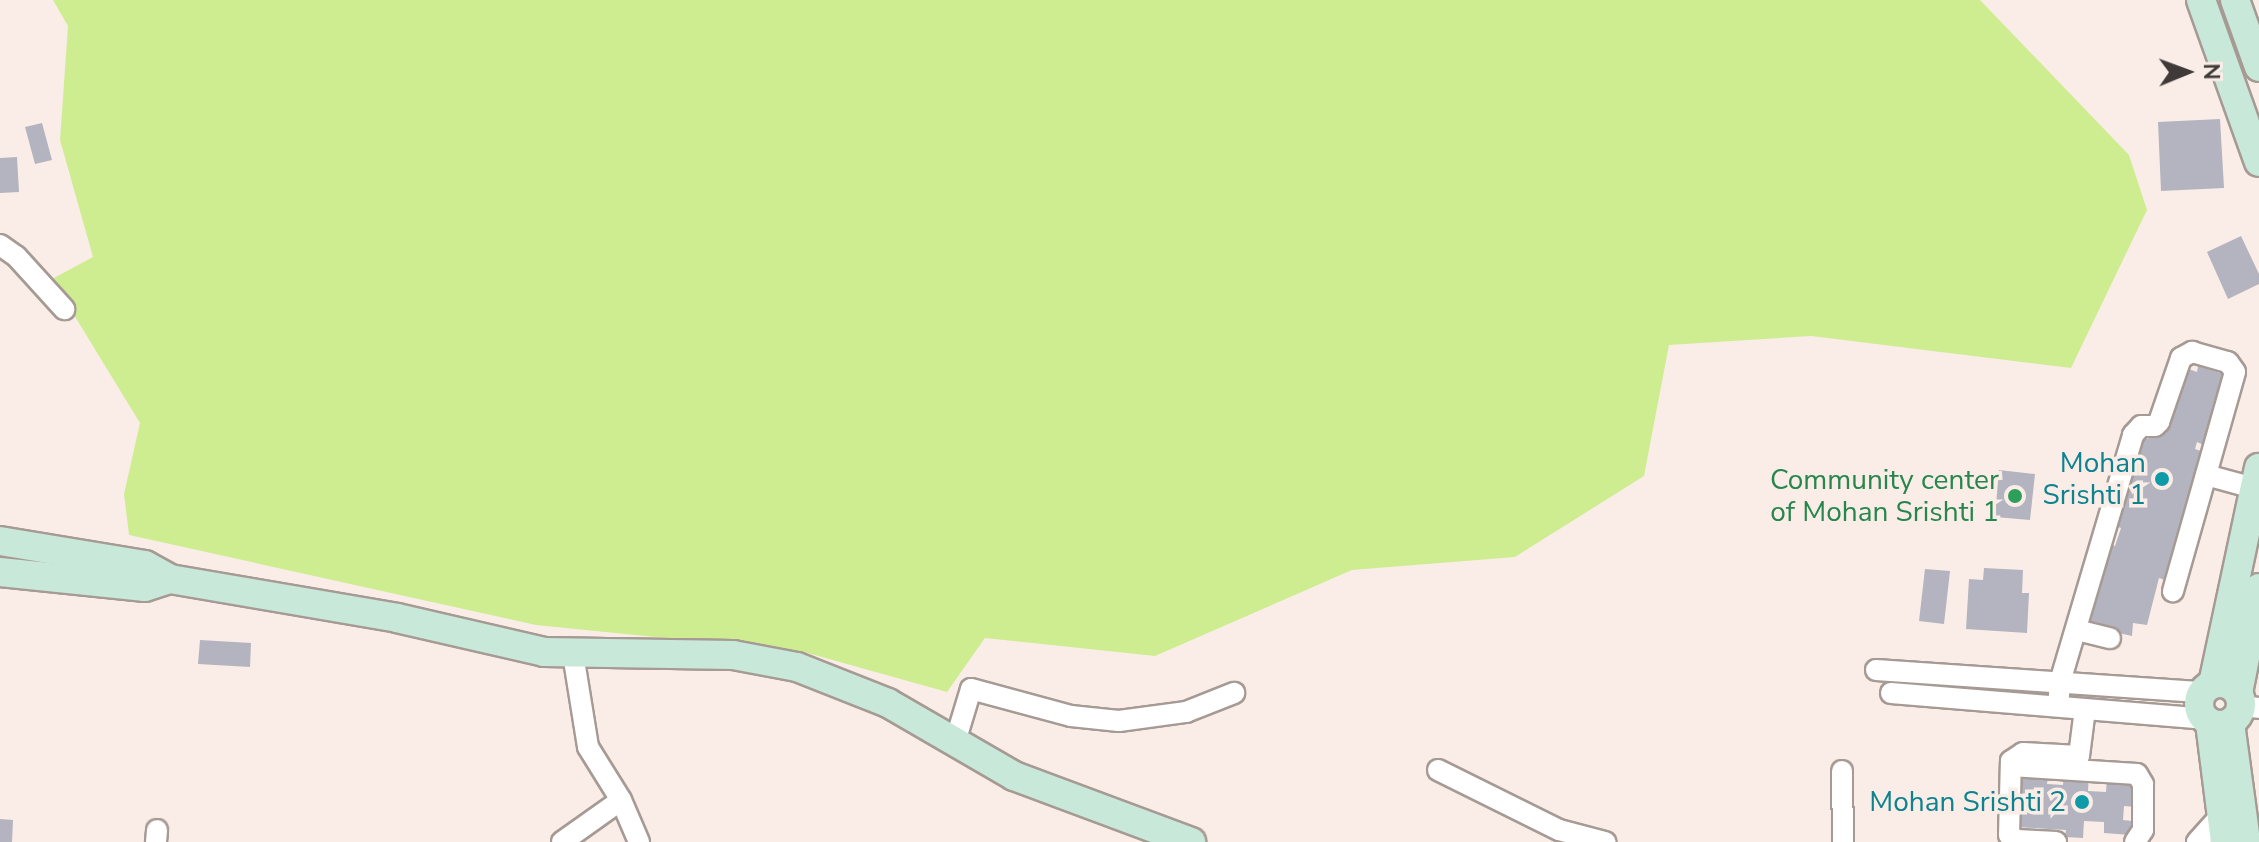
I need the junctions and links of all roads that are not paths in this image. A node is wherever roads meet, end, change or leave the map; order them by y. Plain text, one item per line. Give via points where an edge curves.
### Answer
1 (2201, 0) edge
2 (2235, 0) edge
3 (2259, 67) edge
4 (2259, 162) edge
5 (0, 245) edge
6 (64, 309) dead end
7 (2206, 475) junction
8 (2256, 478) edge
9 (0, 541) edge
10 (0, 572) edge
11 (170, 579) junction
12 (2259, 588) edge
13 (2173, 591) dead end
14 (2077, 630) junction
15 (2110, 638) dead end
16 (573, 654) junction
17 (2251, 666) edge
18 (1876, 670) dead end
19 (2060, 682) junction
20 (1234, 693) dead end
21 (1891, 693) dead end
22 (2058, 706) junction
23 (2225, 706) edge
24 (2085, 709) junction
25 (955, 742) junction
26 (2011, 766) junction
27 (1438, 770) dead end
28 (1842, 771) dead end
29 (621, 800) junction
30 (2229, 823) edge
31 (562, 842) edge
32 (639, 842) edge
33 (1191, 842) edge
34 (1605, 842) edge
35 (1843, 842) edge
36 (2056, 842) edge
37 (2135, 842) edge
38 (2197, 842) edge
39 (2246, 842) edge

1 - 4 street
2 - 3 street
5 - 6 street
7 - 8 street
7 - 13 street
7 - 14 street via 2235,372 2228,362 2192,352 2181,358 2159,422 2141,426 2133,435
8 - 23 street
9 - 11 street via 145,565
10 - 11 street via 145,587
11 - 16 street
12 - 17 street
14 - 15 street
14 - 19 street
16 - 25 street via 733,655 797,667 888,703
16 - 29 street via 588,747
17 - 23 street
18 - 19 street
19 - 22 street
19 - 23 street
20 - 25 street via 1186,712 1119,721 1071,716 971,689
21 - 22 street
22 - 24 street
23 - 24 street
23 - 30 street
24 - 26 street via 2079,756 2018,753
25 - 33 street via 1014,776
26 - 36 street via 2009,835
26 - 37 street via 2137,774 2143,784 2143,830
27 - 34 street via 1559,830
28 - 35 street
29 - 31 street
29 - 32 street
30 - 38 street
30 - 39 street

